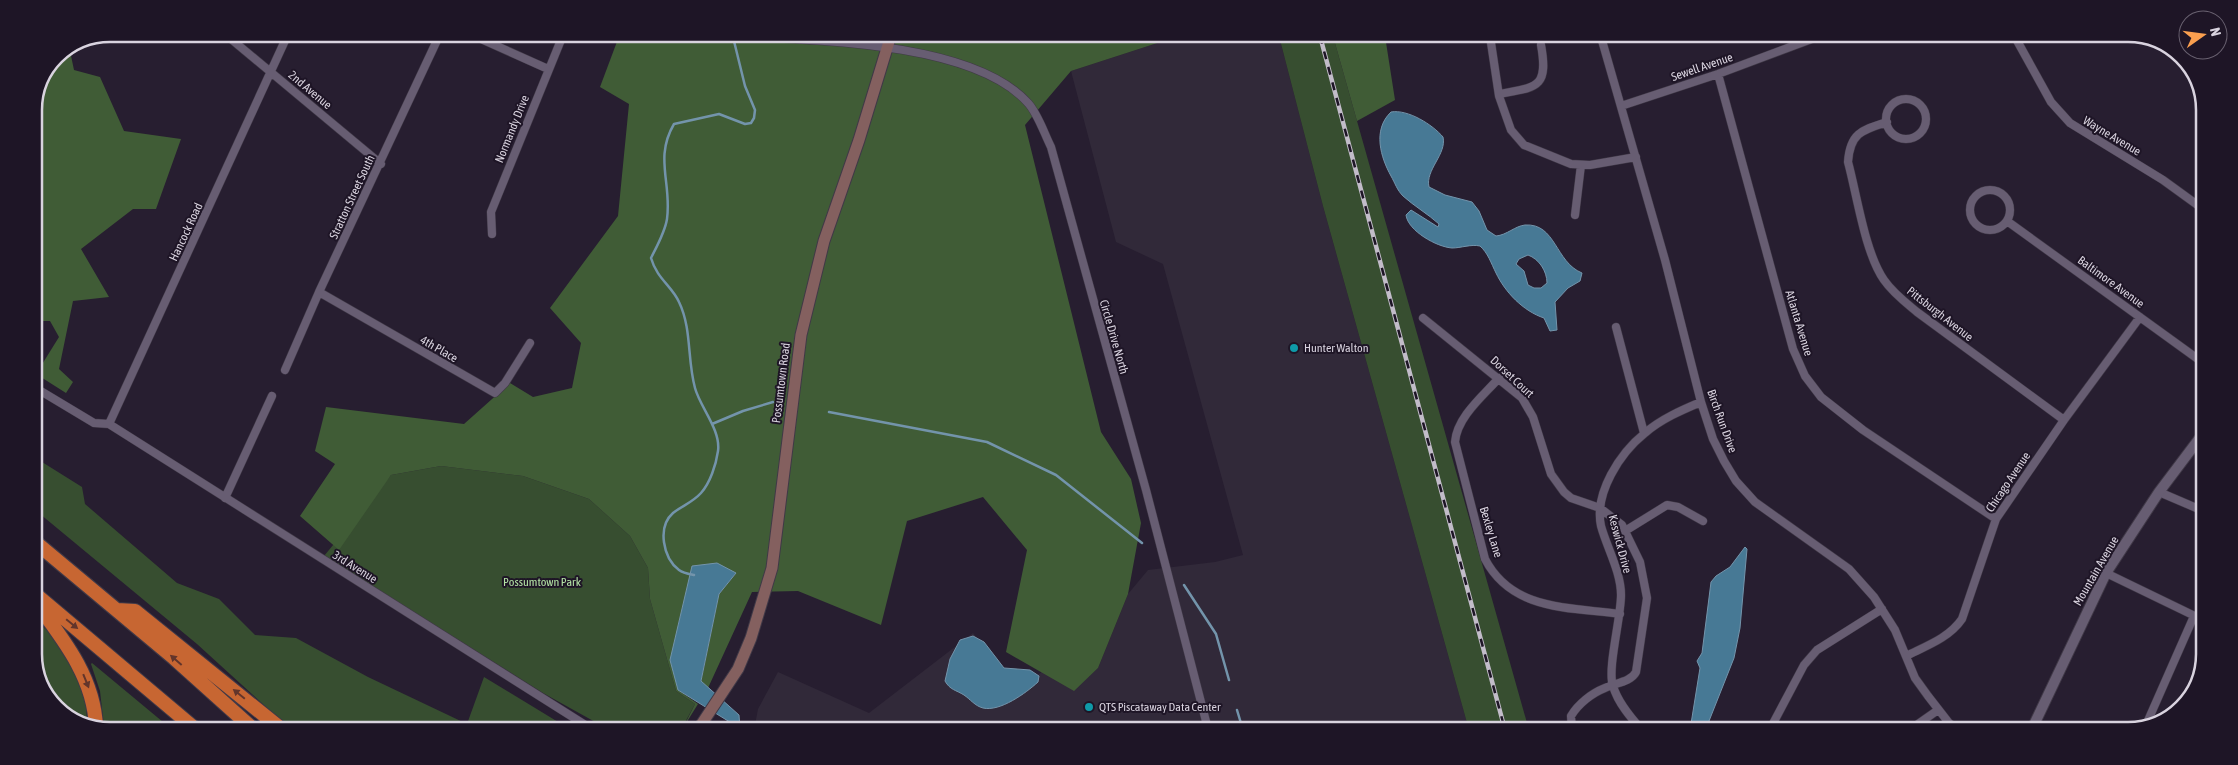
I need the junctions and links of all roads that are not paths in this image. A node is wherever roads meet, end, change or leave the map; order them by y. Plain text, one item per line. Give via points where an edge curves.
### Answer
1 (235, 42) edge
2 (284, 42) edge
3 (436, 42) edge
4 (487, 42) edge
5 (560, 42) edge
6 (889, 42) edge
7 (892, 42) edge
8 (1491, 42) edge
9 (1603, 42) edge
10 (1804, 42) edge
11 (2017, 42) edge
12 (1541, 45) dead end
13 (548, 70) junction
14 (271, 72) junction
15 (1718, 74) junction
16 (1499, 94) junction
17 (1622, 106) junction
18 (1887, 122) junction
19 (1636, 157) junction
20 (381, 164) junction
21 (1581, 165) junction
22 (2195, 203) edge
23 (1575, 216) dead end
24 (2007, 221) junction
25 (492, 234) dead end
26 (319, 292) junction
27 (2140, 317) junction
28 (1423, 318) dead end
29 (1616, 327) dead end
30 (530, 343) dead end
31 (2195, 357) edge
32 (285, 370) dead end
33 (1499, 378) junction
34 (43, 392) edge
35 (272, 396) dead end
36 (1701, 402) junction
37 (2064, 420) junction
38 (109, 424) junction
39 (1644, 433) junction
40 (2196, 443) edge
41 (2159, 492) junction
42 (225, 498) junction
43 (1600, 508) junction
44 (2196, 508) edge
45 (1996, 519) junction
46 (1703, 521) dead end
47 (1625, 532) junction
48 (43, 547) edge
49 (2106, 573) junction
50 (43, 601) edge
51 (1882, 609) junction
52 (117, 610) junction
53 (43, 612) edge
54 (1620, 614) junction
55 (2196, 617) edge
56 (2196, 620) edge
57 (1906, 656) junction
58 (1612, 685) junction
59 (1938, 710) junction
60 (2149, 719) edge
61 (95, 720) edge
62 (186, 722) edge
63 (245, 722) edge
64 (273, 722) edge
65 (580, 722) edge
66 (704, 722) edge
67 (1206, 722) edge
68 (1570, 722) edge
69 (1636, 722) edge
70 (1773, 722) edge
71 (1921, 722) edge
72 (1951, 722) edge
73 (2035, 722) edge

1 - 14 street, 2nd Avenue
2 - 14 street, Hancock Road
3 - 20 street, Stratton Street South
4 - 13 street
5 - 13 street, Normandy Drive
6 - 66 main road, Possumtown Road via 824,241 801,334 772,568 738,669
7 - 67 street, Circle Drive North via 973,68 1004,83 1029,104 1051,147
8 - 16 street
9 - 17 street, Birch Run Drive
10 - 15 street, Sewell Avenue
11 - 22 street, Wayne Avenue via 2051,102 2070,123
12 - 16 street via 1545,65 1538,84
13 - 25 street, Normandy Drive via 491,212
14 - 20 street, 2nd Avenue
14 - 38 street, Hancock Road
15 - 17 street, Sewell Avenue
15 - 45 street, Atlanta Avenue via 1793,349 1805,376 1821,397 1863,430
16 - 21 street via 1511,130 1524,145 1550,157
17 - 19 street, Birch Run Drive
18 - 18 street via 1894,135 1905,139 1917,136 1926,121 1924,109 1914,101 1902,100 1891,107
18 - 37 street, Pittsburgh Avenue via 1865,129 1856,136 1849,147 1848,162 1871,252 1883,279 1917,312
19 - 21 street
19 - 36 street, Birch Run Drive via 1666,260
20 - 26 street, Stratton Street South
21 - 23 street
24 - 24 street via 2009,203 2001,193 1983,191 1973,199 1971,217 1979,227 1995,230
24 - 27 street, Baltimore Avenue
26 - 30 street, 4th Place via 495,392 505,383
26 - 32 street, Stratton Street South
27 - 31 street, Baltimore Avenue
27 - 37 street, Chicago Avenue
28 - 33 street, Dorset Court
29 - 39 street
33 - 43 street, Dorset Court via 1528,406 1557,484 1571,498
33 - 54 street, Bexley Lane via 1460,422 1455,442 1485,559 1510,589 1531,600
34 - 38 street via 94,423
35 - 42 street
36 - 39 street, Keswick Drive
36 - 51 street, Birch Run Drive via 1714,438 1736,481 1755,502 1849,569
37 - 45 street, Chicago Avenue
38 - 42 street, 3rd Avenue
39 - 43 street, Keswick Drive via 1612,473
40 - 41 street, Mountain Avenue
41 - 44 street
41 - 49 street, Mountain Avenue
42 - 65 street, 3rd Avenue
43 - 47 street, Dorset Court via 1622,525
43 - 54 street, Keswick Drive via 1601,524 1619,579
45 - 57 street, Chicago Avenue via 1956,629
46 - 47 street via 1678,507 1667,505
47 - 58 street, Dorset Court via 1640,562 1647,598 1636,672 1631,678
48 - 52 highway
49 - 55 street
49 - 73 street, Mountain Avenue
50 -> 62 highway
51 - 57 street, Birch Run Drive
51 - 70 street via 1817,650 1804,665
63 -> 52 highway
64 -> 52 highway via 135,611
53 -> 61 highway via 86,679
54 - 58 street, Keswick Drive
56 - 60 street
57 - 59 street, Birch Run Drive via 1915,678
58 - 68 street via 1596,692 1574,711
58 - 69 street
59 - 71 street
59 - 72 street, Birch Run Drive

